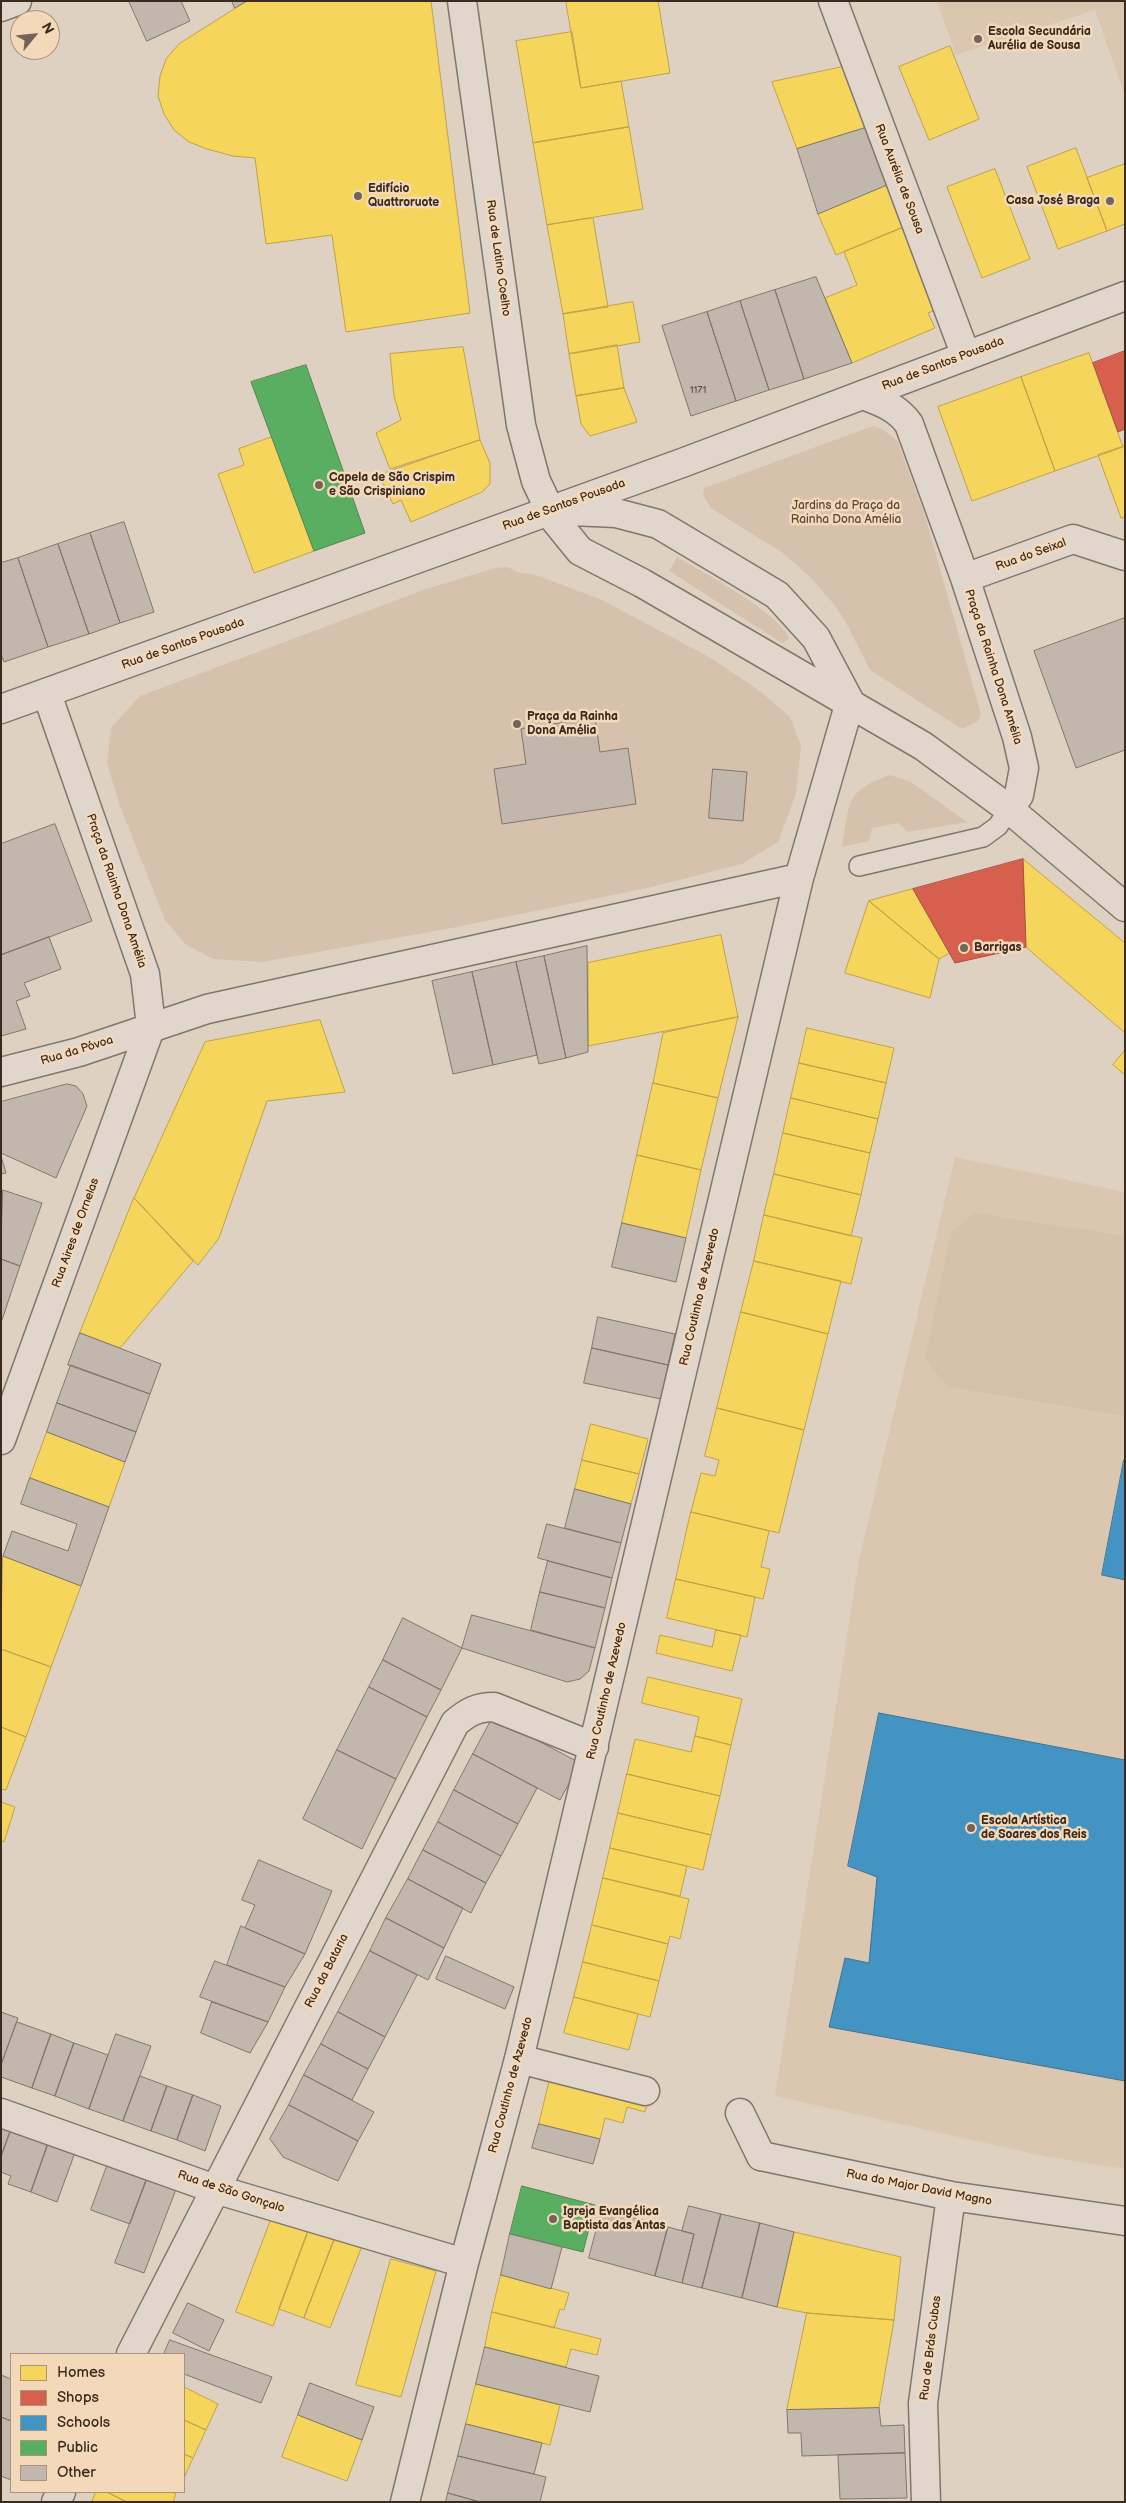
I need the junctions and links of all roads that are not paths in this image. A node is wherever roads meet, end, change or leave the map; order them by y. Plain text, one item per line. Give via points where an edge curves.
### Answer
1 (17, 1) edge
2 (462, 1) edge
3 (833, 1) edge
4 (1, 8) edge
5 (1125, 296) edge
6 (966, 356) junction
7 (863, 395) junction
8 (550, 510) junction
9 (1125, 556) edge
10 (965, 578) junction
11 (47, 694) junction
12 (850, 702) junction
13 (1, 709) edge
14 (1009, 809) junction
15 (859, 866) dead end
16 (799, 878) junction
17 (1125, 907) edge
18 (151, 1026) junction
19 (1, 1072) edge
20 (1, 1440) edge
21 (594, 1747) junction
22 (519, 2059) junction
23 (645, 2091) dead end
24 (1, 2113) edge
25 (740, 2113) dead end
26 (215, 2189) junction
27 (951, 2196) junction
28 (1125, 2221) edge
29 (464, 2263) junction
30 (132, 2353) edge
31 (405, 2502) edge
32 (926, 2502) edge

1 - 4 street
2 - 8 street, Rua de Latino Coelho via 521,425 536,481
3 - 6 street, Rua Aurélia de Sousa
5 - 6 street, Rua de Santos Pousada
6 - 7 street, Rua de Santos Pousada
7 - 8 street, Rua de Santos Pousada
7 - 10 street, Praça da Rainha Dona Amélia via 902,413 909,424
8 - 11 street, Rua de Santos Pousada
8 - 12 street via 580,551
8 - 12 street via 616,513 645,519 670,530 777,595 816,638
9 - 10 street, Rua do Seixal via 1073,539
10 - 14 street, Praça da Rainha Dona Amélia via 1018,737 1024,768 1019,795
11 - 13 street, Rua de Santos Pousada
11 - 18 street, Praça da Rainha Dona Amélia via 145,974
12 - 14 street via 924,746
12 - 16 street
14 - 15 lane via 998,826 983,837
14 - 17 street
16 - 18 street via 239,1002
16 - 21 street, Rua Coutinho de Azevedo
18 - 19 street, Rua da Póvoa via 79,1052
18 - 20 street, Rua Aires de Ornelas
21 - 22 street, Rua Coutinho de Azevedo
21 - 26 street, Rua da Bataria via 494,1707 480,1707 456,1723
22 - 23 street
22 - 29 street, Rua Coutinho de Azevedo
24 - 26 street, Rua de São Gonçalo
25 - 27 street, Rua do Major David Magno via 761,2156
26 - 29 street, Rua de São Gonçalo
26 - 30 street, Rua da Bataria
27 - 28 street, Rua do Major David Magno
27 - 32 street, Rua de Brás Cubas via 923,2403
29 - 31 street, Rua Coutinho de Azevedo

